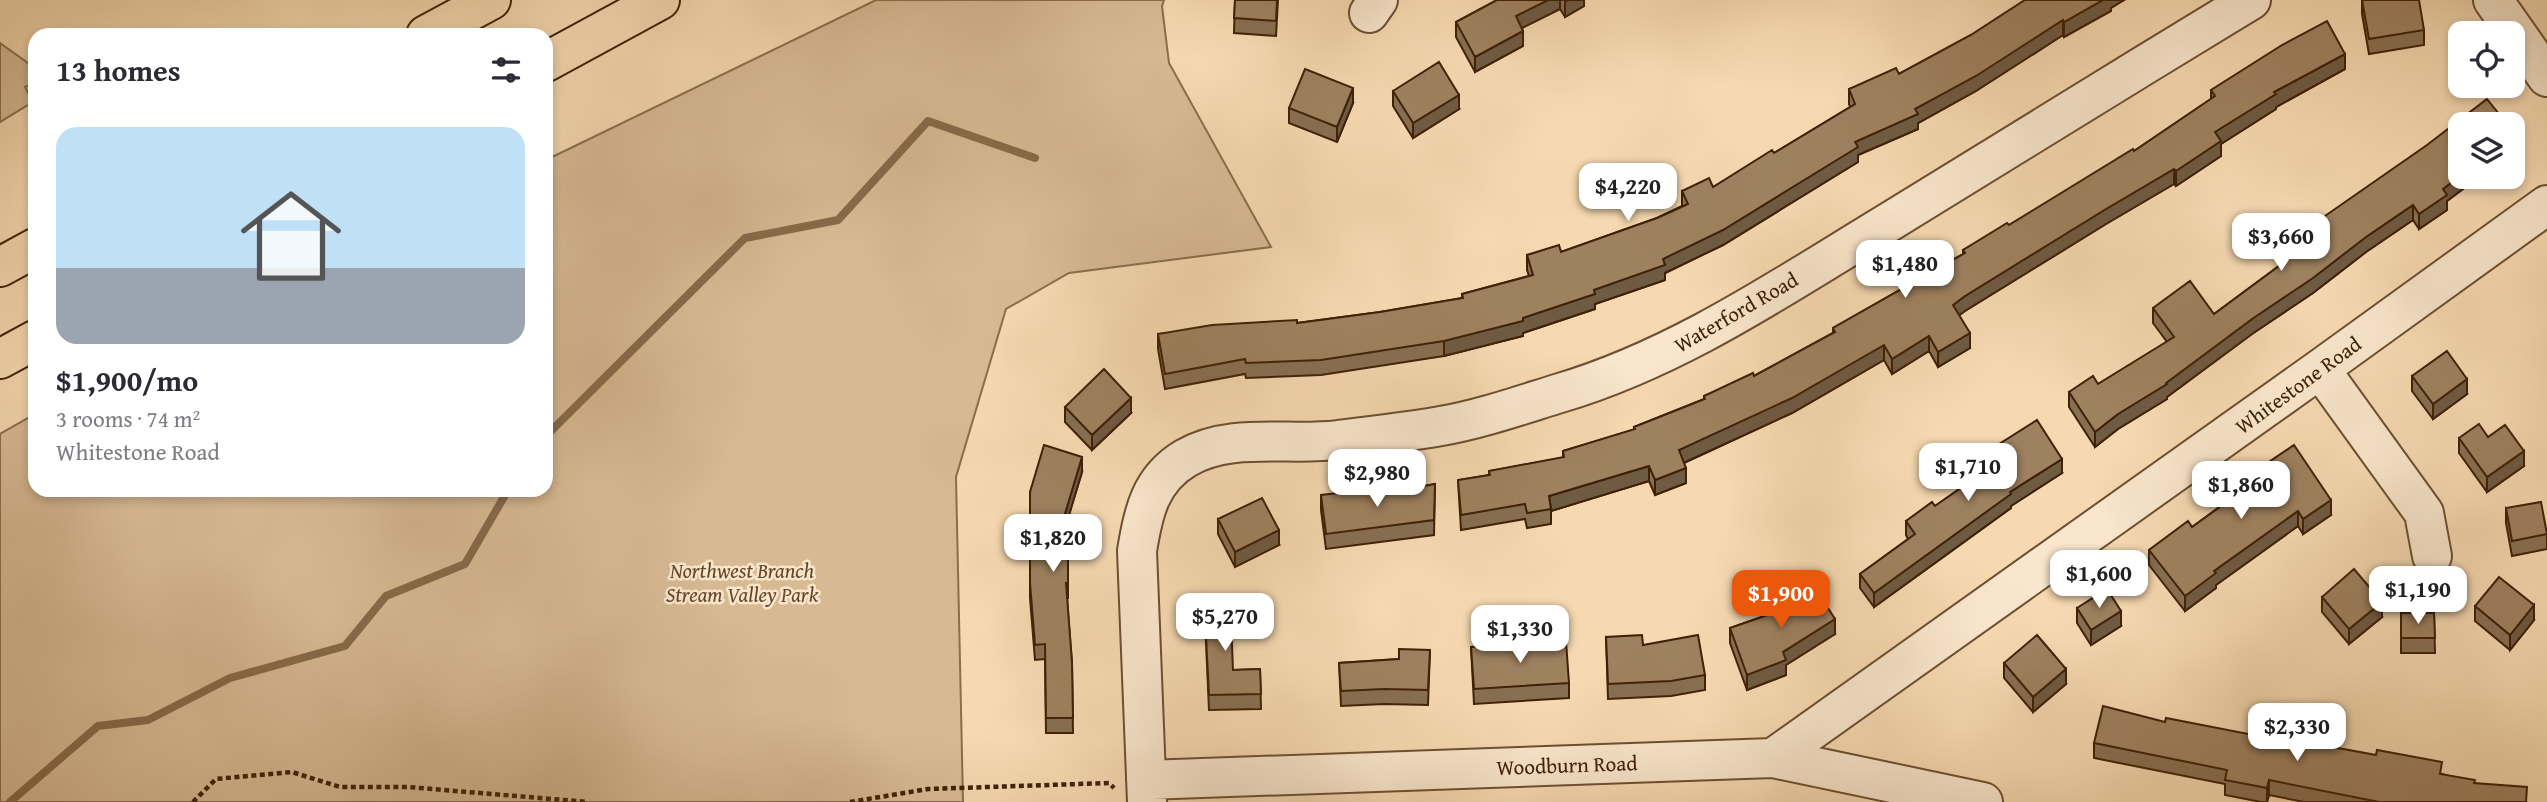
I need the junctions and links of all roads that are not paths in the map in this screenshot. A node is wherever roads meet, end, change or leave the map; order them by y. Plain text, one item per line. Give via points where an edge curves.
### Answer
1 (491, 0) edge
2 (660, 0) edge
3 (2251, 0) edge
4 (2493, 0) edge
5 (439, 28) edge
6 (553, 58) edge
7 (2547, 77) edge
8 (2547, 205) edge
9 (28, 252) edge
10 (0, 267) edge
11 (28, 344) edge
12 (0, 359) edge
13 (2320, 369) junction
14 (2432, 556) dead end
15 (1773, 758) junction
16 (1146, 794) edge
17 (1983, 802) edge

1 - 5 highway
2 - 6 highway
3 - 16 street, Waterford Road via 1722,323 1650,360 1563,393 1443,426 1333,440 1230,444 1184,458 1165,473 1149,496 1138,551
4 - 7 street
8 - 13 street, Whitestone Road
9 - 10 highway
11 - 12 highway
13 - 14 street via 2424,513
13 - 15 street, Whitestone Road
15 - 16 street, Woodburn Road
15 - 17 street, Woodburn Road

